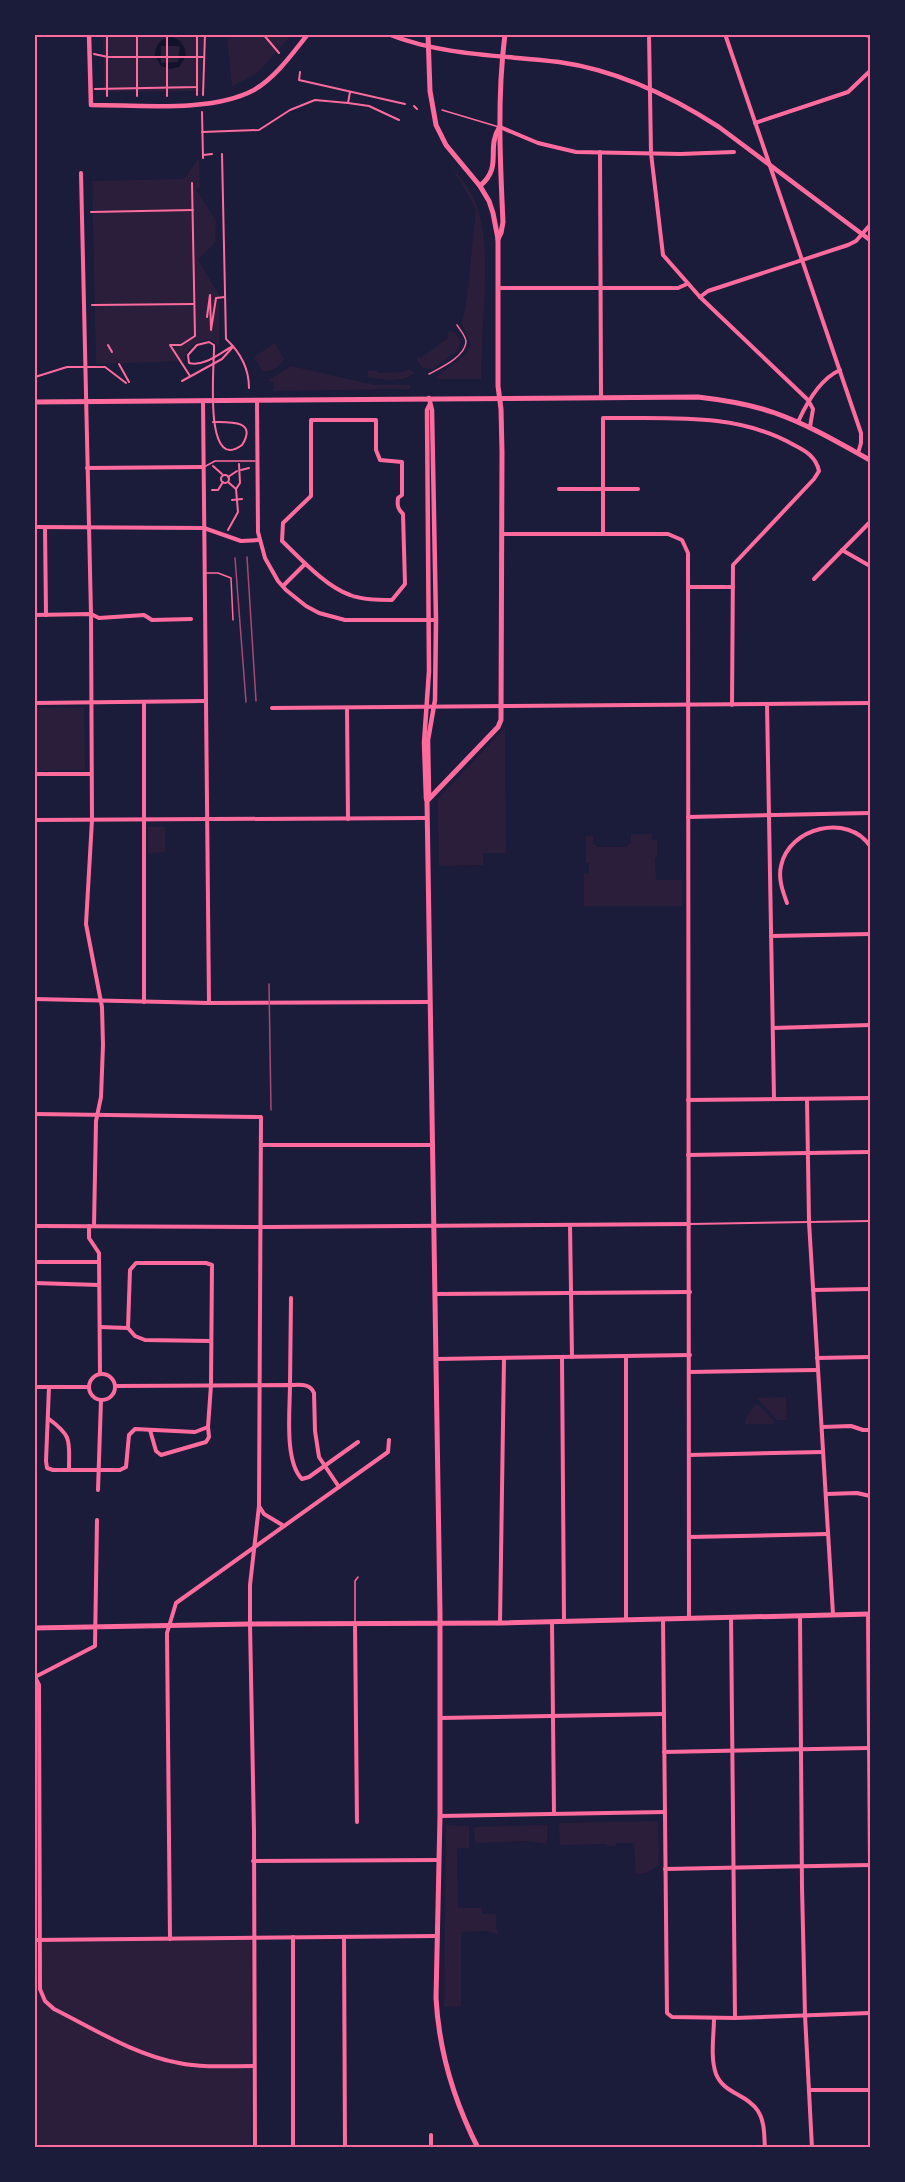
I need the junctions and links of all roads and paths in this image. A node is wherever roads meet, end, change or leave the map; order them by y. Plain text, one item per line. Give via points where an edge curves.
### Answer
1 (89, 34) edge
2 (106, 34) edge
3 (136, 34) edge
4 (167, 34) edge
5 (197, 34) edge
6 (205, 34) edge
7 (263, 34) edge
8 (309, 34) edge
9 (388, 34) edge
10 (428, 34) edge
11 (506, 34) edge
12 (649, 34) edge
13 (725, 34) edge
14 (429, 48) junction
15 (279, 53) dead end
16 (94, 54) dead end
17 (107, 57) junction
18 (137, 57) junction
19 (167, 57) junction
20 (204, 57) junction
21 (870, 71) edge
22 (300, 72) dead end
23 (107, 87) junction
24 (137, 87) junction
25 (167, 87) junction
26 (197, 87) junction
27 (650, 89) junction
28 (93, 90) junction
29 (350, 92) junction
30 (197, 95) dead end
31 (203, 95) dead end
32 (107, 96) dead end
33 (137, 96) dead end
34 (167, 96) dead end
35 (348, 103) junction
36 (405, 104) dead end
37 (414, 106) dead end
38 (417, 109) dead end
39 (442, 110) dead end
40 (202, 111) dead end
41 (399, 120) dead end
42 (755, 123) junction
43 (500, 127) junction
44 (202, 132) junction
45 (600, 152) junction
46 (734, 152) dead end
47 (651, 153) junction
48 (212, 154) dead end
49 (222, 154) dead end
50 (770, 164) junction
51 (81, 173) dead end
52 (192, 183) dead end
53 (480, 186) junction
54 (193, 210) junction
55 (91, 212) dead end
56 (870, 225) edge
57 (862, 234) junction
58 (498, 239) junction
59 (870, 240) edge
60 (803, 261) junction
61 (687, 284) junction
62 (498, 288) junction
63 (602, 288) junction
64 (225, 297) junction
65 (700, 297) junction
66 (195, 304) junction
67 (92, 305) dead end
68 (207, 317) dead end
69 (457, 325) dead end
70 (108, 345) dead end
71 (233, 346) junction
72 (112, 352) dead end
73 (119, 364) dead end
74 (840, 370) junction
75 (429, 374) dead end
76 (190, 376) junction
77 (182, 381) dead end
78 (35, 387) edge
79 (249, 388) dead end
80 (601, 396) junction
81 (500, 398) junction
82 (203, 400) junction
83 (257, 400) junction
84 (808, 400) junction
85 (86, 401) junction
86 (430, 401) junction
87 (34, 402) edge
88 (213, 422) dead end
89 (798, 422) junction
90 (810, 427) junction
91 (858, 453) junction
92 (258, 460) junction
93 (870, 460) edge
94 (239, 464) dead end
95 (213, 466) dead end
96 (203, 467) junction
97 (87, 468) junction
98 (249, 468) dead end
99 (222, 475) junction
100 (228, 477) junction
101 (223, 482) junction
102 (228, 482) junction
103 (236, 489) junction
104 (559, 489) dead end
105 (603, 489) junction
106 (638, 489) dead end
107 (212, 490) dead end
108 (237, 499) junction
109 (242, 499) dead end
110 (232, 500) dead end
111 (870, 522) edge
112 (34, 527) edge
113 (45, 527) junction
114 (88, 527) junction
115 (204, 528) junction
116 (228, 530) dead end
117 (502, 534) junction
118 (603, 534) junction
119 (259, 540) junction
120 (842, 550) junction
121 (305, 564) junction
122 (870, 566) edge
123 (204, 573) junction
124 (814, 579) dead end
125 (283, 586) junction
126 (688, 587) junction
127 (733, 587) junction
128 (92, 614) junction
129 (34, 615) edge
130 (46, 615) junction
131 (191, 619) dead end
132 (233, 620) dead end
133 (429, 620) junction
134 (436, 620) junction
135 (206, 701) junction
136 (144, 702) junction
137 (34, 703) edge
138 (90, 703) junction
139 (870, 703) edge
140 (767, 704) junction
141 (688, 705) junction
142 (732, 705) junction
143 (427, 707) junction
144 (433, 707) junction
145 (272, 708) dead end
146 (347, 708) junction
147 (502, 708) junction
148 (34, 774) edge
149 (91, 774) junction
150 (427, 801) junction
151 (870, 813) edge
152 (769, 815) junction
153 (688, 817) junction
154 (427, 818) junction
155 (208, 819) junction
156 (348, 819) junction
157 (34, 820) edge
158 (92, 820) junction
159 (146, 820) junction
160 (870, 846) edge
161 (787, 903) dead end
162 (870, 934) edge
163 (771, 936) junction
164 (34, 999) edge
165 (101, 1000) junction
166 (144, 1002) junction
167 (431, 1002) junction
168 (208, 1003) junction
169 (870, 1025) edge
170 (773, 1028) junction
171 (870, 1098) edge
172 (774, 1099) junction
173 (807, 1099) junction
174 (688, 1100) junction
175 (34, 1114) edge
176 (98, 1115) junction
177 (262, 1145) junction
178 (434, 1145) junction
179 (870, 1152) edge
180 (807, 1153) junction
181 (688, 1155) junction
182 (870, 1221) edge
183 (808, 1222) junction
184 (689, 1224) junction
185 (570, 1225) junction
186 (34, 1226) edge
187 (92, 1226) junction
188 (435, 1226) junction
189 (261, 1227) junction
190 (34, 1262) edge
191 (99, 1262) junction
192 (34, 1283) edge
193 (99, 1285) junction
194 (870, 1289) edge
195 (813, 1290) junction
196 (571, 1292) junction
197 (690, 1292) junction
198 (435, 1294) junction
199 (291, 1298) dead end
200 (100, 1326) junction
201 (128, 1328) junction
202 (210, 1341) junction
203 (690, 1355) junction
204 (626, 1356) junction
205 (562, 1357) junction
206 (572, 1357) junction
207 (870, 1357) edge
208 (504, 1358) junction
209 (817, 1358) junction
210 (436, 1359) junction
211 (818, 1370) junction
212 (689, 1372) junction
213 (100, 1374) junction
214 (213, 1385) junction
215 (260, 1385) junction
216 (290, 1385) junction
217 (115, 1386) junction
218 (49, 1387) junction
219 (88, 1387) junction
220 (34, 1388) edge
221 (101, 1400) junction
222 (49, 1419) junction
223 (208, 1427) junction
224 (822, 1427) junction
225 (150, 1430) junction
226 (870, 1430) edge
227 (389, 1440) dead end
228 (358, 1442) dead end
229 (823, 1452) junction
230 (689, 1455) junction
231 (325, 1466) junction
232 (99, 1469) junction
233 (69, 1470) junction
234 (339, 1487) junction
235 (98, 1490) dead end
236 (826, 1494) junction
237 (870, 1496) edge
238 (259, 1506) junction
239 (97, 1520) dead end
240 (284, 1526) junction
241 (828, 1534) junction
242 (689, 1537) junction
243 (255, 1548) junction
244 (358, 1577) dead end
245 (833, 1614) junction
246 (869, 1614) edge
247 (800, 1615) junction
248 (731, 1616) junction
249 (689, 1617) junction
250 (626, 1618) junction
251 (663, 1618) junction
252 (564, 1620) junction
253 (552, 1621) junction
254 (440, 1622) junction
255 (500, 1623) junction
256 (250, 1624) junction
257 (355, 1624) junction
258 (168, 1626) junction
259 (94, 1627) junction
260 (34, 1628) edge
261 (35, 1677) edge
262 (664, 1714) junction
263 (553, 1716) junction
264 (439, 1718) junction
265 (869, 1748) junction
266 (801, 1749) junction
267 (732, 1750) junction
268 (664, 1752) junction
269 (665, 1812) junction
270 (554, 1814) junction
271 (440, 1816) junction
272 (357, 1822) dead end
273 (438, 1860) junction
274 (254, 1861) junction
275 (870, 1864) edge
276 (802, 1867) junction
277 (734, 1868) junction
278 (665, 1869) junction
279 (437, 1936) junction
280 (293, 1937) junction
281 (344, 1937) junction
282 (253, 1938) junction
283 (170, 1939) junction
284 (34, 1940) edge
285 (41, 1940) junction
286 (870, 2013) edge
287 (805, 2015) junction
288 (714, 2018) junction
289 (735, 2018) junction
290 (254, 2066) junction
291 (810, 2090) junction
292 (870, 2090) edge
293 (431, 2135) dead end
294 (764, 2146) edge
295 (255, 2148) edge
296 (293, 2148) edge
297 (345, 2148) edge
298 (431, 2148) edge
299 (478, 2148) edge
300 (812, 2148) edge

1 - 28 street
2 - 17 street
3 - 18 street
4 - 19 street
5 - 26 street
6 - 20 street
7 - 15 street
8 - 28 street via 277,71 253,90 223,101 91,105
9 - 14 street
10 - 14 main road
11 - 43 main road
12 - 27 street
13 - 42 street
14 - 27 street via 582,66
14 - 53 main road via 433,115 446,145
16 - 17 street
17 - 18 street
17 - 23 street
18 - 19 street
18 - 24 street
19 - 20 street
19 - 25 street
20 - 31 street
21 - 42 street via 848,92
22 - 29 street via 299,80
23 - 24 street
23 - 28 street
23 - 32 street
24 - 25 street
24 - 33 street
25 - 26 street
25 - 34 street
26 - 30 street
27 - 47 street
27 - 50 street via 700,115
29 - 35 street
29 - 36 street
35 - 41 street via 369,106
35 - 44 street via 315,100 259,130
37 - 38 street
39 - 43 lane
40 - 44 street
42 - 50 street
43 - 45 street via 551,147
43 - 53 main road via 494,136 492,172
43 - 58 main road via 503,222
44 - 48 street via 203,156
45 - 47 street
45 - 63 street
46 - 47 street
47 - 61 street via 660,249
49 - 64 street
50 - 57 street
50 - 60 street
51 - 85 street
52 - 54 street
53 - 58 main road via 491,206
54 - 55 street
54 - 66 street
56 - 57 street
57 - 59 street
57 - 60 street via 848,245
58 - 62 main road
60 - 65 street via 708,291
60 - 74 street
61 - 63 street via 676,288
61 - 65 street
62 - 63 street
62 - 81 main road
63 - 80 street
64 - 68 street via 216,298 211,330 210,295
64 - 71 street via 226,339
65 - 84 street
66 - 67 street
66 - 76 street via 195,336 181,345 170,345
69 - 75 lane via 466,339 465,346
70 - 72 street
71 - 76 street via 222,359
71 - 79 street via 247,368
71 - 88 street via 218,354 210,359 198,364 189,363 188,355 201,343 214,345 214,354 213,363 212,382 214,416 216,426 217,436 225,449 242,445 246,429 240,423 236,422 219,422
73 - 78 street via 127,383 105,367 73,367 35,377
74 - 84 street
74 - 91 street via 861,433
76 - 77 street
80 - 81 main road
80 - 89 main road via 698,397 735,402
81 - 86 main road
81 - 117 main road
82 - 83 main road
82 - 85 main road
82 - 96 street
83 - 86 main road
83 - 92 street
84 - 89 street
84 - 90 street via 813,409
85 - 87 main road
85 - 97 street
86 - 133 street
86 - 134 street
89 - 90 main road
90 - 91 main road
91 - 93 main road
92 - 96 lane via 215,461
92 - 119 street
94 - 103 street via 240,483
95 - 99 street
96 - 97 street
96 - 115 street
97 - 114 street
98 - 100 street
99 - 100 street
99 - 101 street
100 - 102 street
101 - 102 street
101 - 107 street via 218,490
102 - 103 street
103 - 108 street
104 - 105 street
105 - 106 street
105 - 118 street
105 - 127 street via 603,418 740,424 763,430 807,452 819,471 736,560
108 - 109 street
108 - 110 street
108 - 116 street via 238,512
111 - 120 street
112 - 113 street
113 - 114 street
113 - 130 street
114 - 115 street
114 - 128 street
115 - 119 street via 241,541
115 - 123 street
117 - 118 street
117 - 147 main road
118 - 126 street via 675,535 688,553
119 - 125 street via 270,569
120 - 122 street
120 - 124 street
121 - 121 street via 281,536 283,523 311,496 312,420 376,420 380,460 402,462 403,467 402,495 397,503 403,514 405,584 392,600 351,596
121 - 125 street
123 - 132 lane via 231,578
123 - 135 street
125 - 133 street via 318,613 345,620
126 - 127 street
126 - 141 street
127 - 142 street
128 - 130 street
128 - 131 street via 99,618 144,615 152,620
128 - 138 street
129 - 130 street
133 - 134 street
133 - 143 street
134 - 144 street
135 - 136 street
135 - 155 street
136 - 138 street
136 - 159 street
137 - 138 street
138 - 149 street
139 - 140 street
140 - 142 street
140 - 152 street
141 - 142 street
141 - 147 street
141 - 153 street
143 - 144 street
143 - 146 street
143 - 150 street
144 - 147 street
144 - 150 street
145 - 146 street
146 - 156 street
147 - 150 main road via 498,727
148 - 149 street
149 - 158 street
150 - 154 main road
151 - 152 street
152 - 153 street
152 - 163 street
153 - 174 street
154 - 156 street
154 - 167 main road
155 - 156 street
155 - 159 street
155 - 168 street
157 - 158 street
158 - 159 street
158 - 165 street via 86,924
159 - 166 street
160 - 161 street via 865,838 846,828 825,827 804,836 788,849 781,867 781,888
162 - 163 street
163 - 170 street
164 - 165 street
165 - 166 street
165 - 176 street via 103,1076
166 - 168 street
167 - 168 street
167 - 178 main road
169 - 170 street
170 - 172 street
171 - 173 street
172 - 173 street
172 - 174 street
173 - 180 street
174 - 181 street
175 - 176 street
176 - 177 street via 261,1117
176 - 187 street
177 - 178 street
177 - 189 street
178 - 188 main road
179 - 180 street
180 - 181 street
180 - 183 street
181 - 184 street
182 - 183 street
183 - 184 street
183 - 195 street
184 - 185 street
184 - 197 street
185 - 188 street
185 - 196 street
186 - 187 street
187 - 189 street
187 - 191 street via 90,1238 99,1253
188 - 189 street
188 - 198 main road
189 - 215 street
190 - 191 street
191 - 193 street
192 - 193 street
193 - 200 street
194 - 195 street
195 - 209 street
196 - 197 street
196 - 198 street
196 - 206 street
197 - 203 street
198 - 210 main road
199 - 216 street
200 - 201 street
200 - 213 street
201 - 202 street via 145,1340
201 - 202 street via 130,1270 136,1263 206,1263 213,1270
202 - 214 street
203 - 204 street
203 - 212 street
204 - 206 street
204 - 250 street
205 - 206 street
205 - 208 street
205 - 252 street
207 - 209 street
208 - 210 street
208 - 255 street
209 - 211 street
210 - 254 main road
211 - 212 street
211 - 224 street
212 - 230 street
213 - 217 street via 109,1376
213 - 219 street via 92,1378
214 - 215 street
214 - 217 street
214 - 223 street
215 - 216 street
215 - 238 street
216 - 231 street via 312,1388 319,1457
216 - 231 street via 290,1436 297,1475 302,1479 309,1477
217 - 221 street via 110,1397
218 - 219 street
218 - 220 street
218 - 222 street
219 - 221 street via 92,1396
221 - 232 street
222 - 233 street via 67,1435
222 - 233 street via 47,1468
223 - 225 street via 195,1432
223 - 225 street via 206,1442 161,1455
224 - 226 street
224 - 229 street
225 - 232 street via 135,1430 129,1435 126,1467
227 - 234 street via 388,1452
228 - 231 street
229 - 230 street
229 - 236 street
230 - 242 street
231 - 234 street
232 - 233 street
232 - 235 street
234 - 240 street
236 - 237 street
236 - 241 street
238 - 240 street via 264,1514
238 - 243 street
239 - 259 street
240 - 243 street
241 - 242 street
241 - 245 street
242 - 249 street
243 - 256 street
243 - 258 street via 176,1603
244 - 257 lane
245 - 246 main road
245 - 247 main road
246 - 265 street
247 - 248 main road
247 - 266 street
248 - 249 main road
248 - 267 street
249 - 251 main road
250 - 251 main road
250 - 252 main road
251 - 262 street
252 - 253 main road
253 - 255 main road
253 - 263 street
254 - 255 main road
254 - 257 main road
254 - 264 main road
256 - 257 main road
256 - 258 main road
256 - 274 street
257 - 272 street
258 - 259 main road
258 - 283 street
259 - 260 main road
259 - 261 street via 95,1646
261 - 285 street via 39,1685
262 - 263 street
262 - 268 street
263 - 264 street
263 - 270 street
264 - 271 main road
265 - 266 street
265 - 275 street
266 - 267 street
266 - 276 street
267 - 268 street
267 - 277 street
268 - 269 street
269 - 270 street
269 - 278 street
270 - 271 street
271 - 273 main road
273 - 274 street
273 - 279 main road
274 - 282 street
275 - 276 street
276 - 277 street
276 - 287 street
277 - 278 street
277 - 289 street
278 - 288 street via 667,2013 672,2018
279 - 281 street
279 - 299 main road via 436,1998 441,2049 455,2098
280 - 281 street
280 - 282 street
280 - 296 street
281 - 297 street
282 - 283 street
282 - 290 street
283 - 285 street
284 - 285 street
285 - 290 street via 40,1989 54,2009 162,2060 198,2066
286 - 287 street
287 - 289 street
287 - 291 street
288 - 289 street
288 - 294 street via 716,2074 726,2088 758,2110
290 - 295 street
291 - 292 street
291 - 300 street
293 - 298 street

